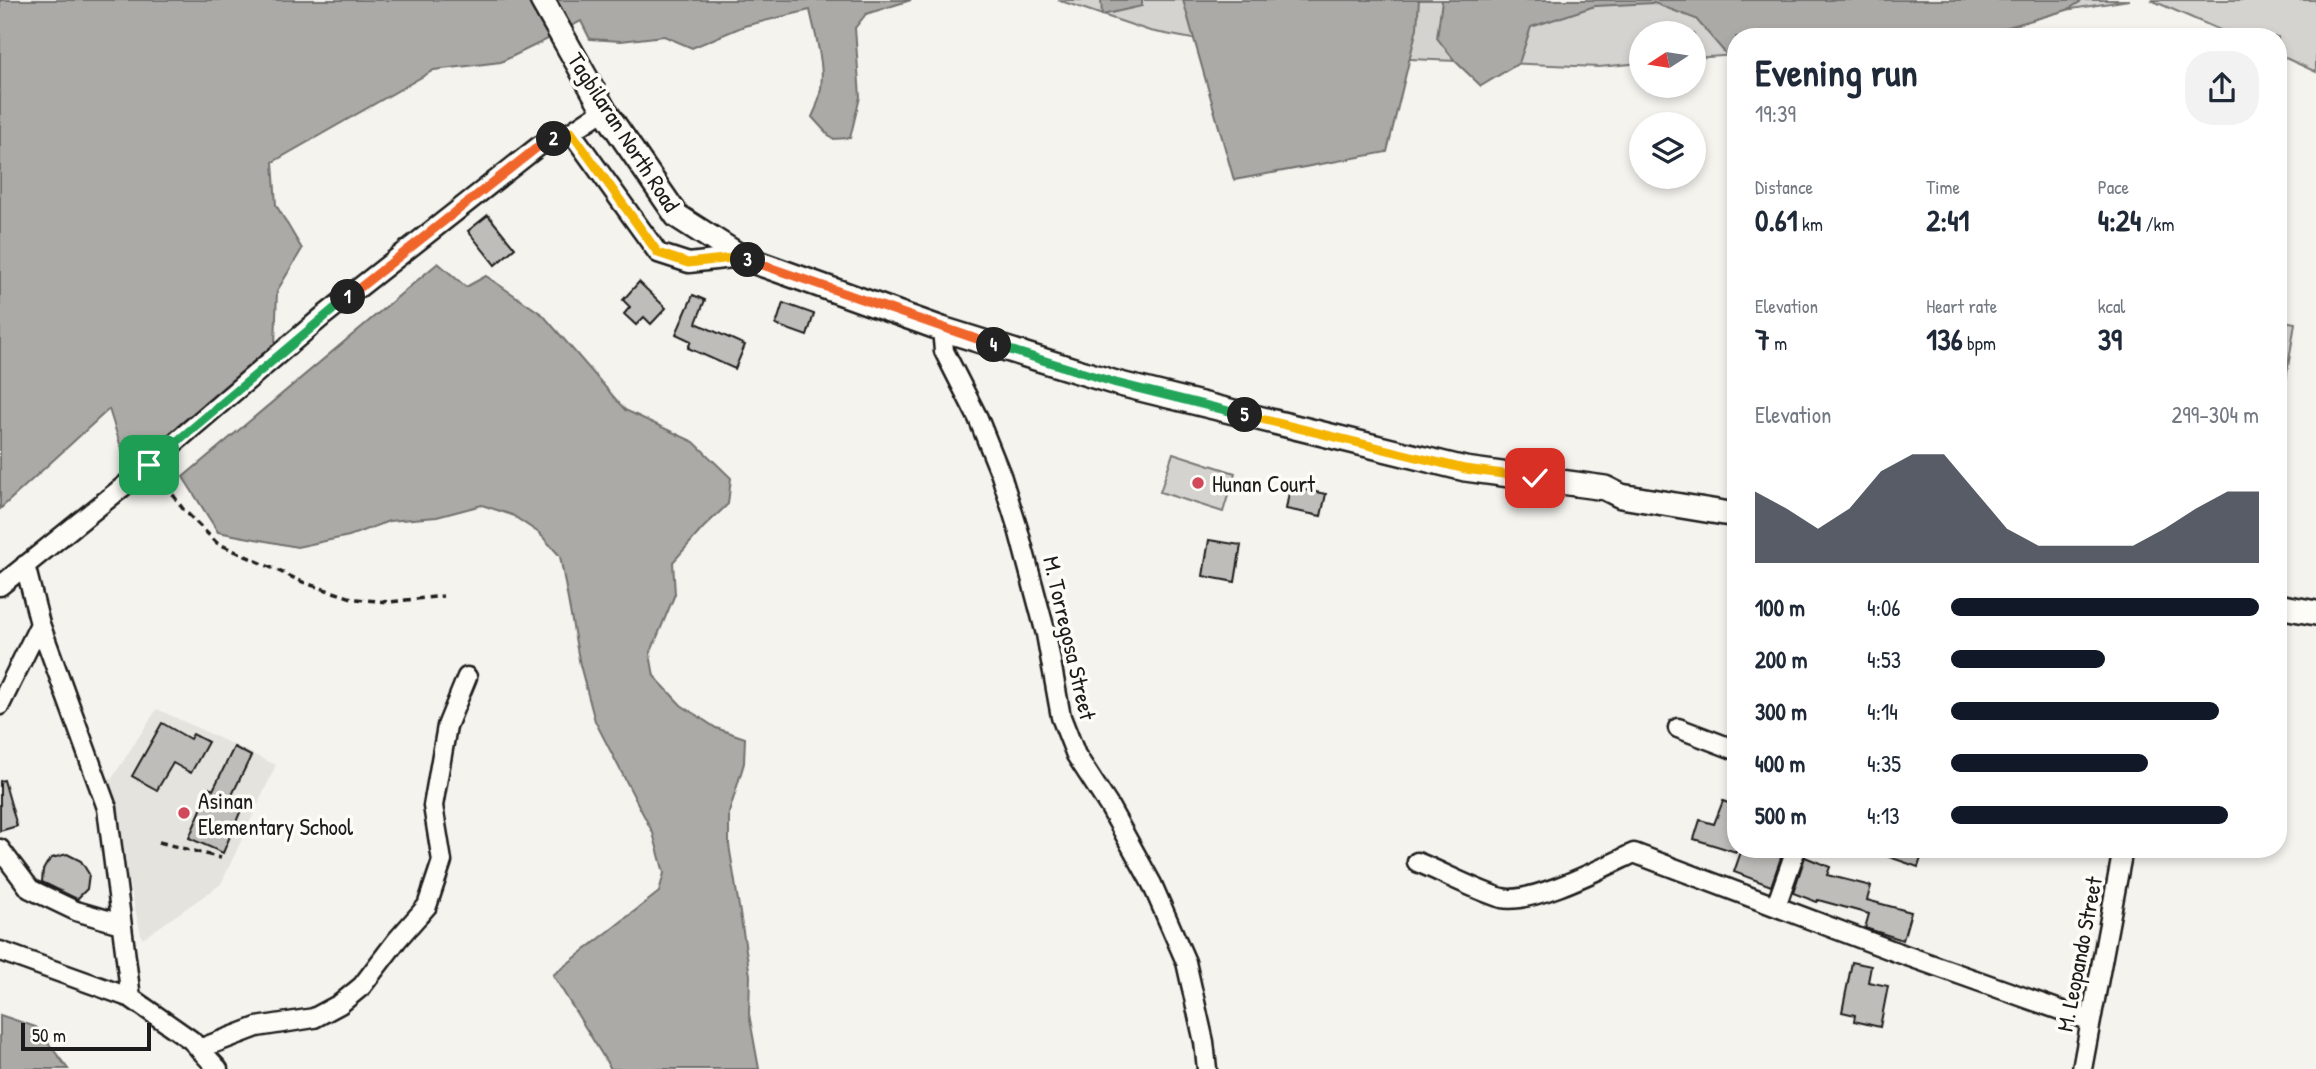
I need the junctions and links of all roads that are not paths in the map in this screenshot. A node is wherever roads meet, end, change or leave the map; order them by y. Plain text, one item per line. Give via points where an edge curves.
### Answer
1 (542, 0) edge
2 (604, 110) junction
3 (571, 132) junction
4 (741, 257) junction
5 (942, 329) junction
6 (1727, 514) edge
7 (25, 565) junction
8 (0, 586) edge
9 (2287, 608) edge
10 (2316, 613) edge
11 (40, 624) junction
12 (467, 677) dead end
13 (0, 705) edge
14 (1678, 728) dead end
15 (1727, 747) edge
16 (0, 849) edge
17 (1793, 858) edge
18 (2121, 858) edge
19 (1417, 862) dead end
20 (1776, 906) junction
21 (121, 924) junction
22 (0, 951) edge
23 (131, 998) junction
24 (2091, 1021) junction
25 (198, 1049) junction
26 (218, 1069) edge
27 (1208, 1069) edge
28 (2082, 1069) edge

1 - 2 main road, Tagbilaran North Road
2 - 3 street
2 - 4 main road, Tagbilaran North Road via 677,216
3 - 4 street via 658,253 688,263
3 - 7 street via 539,146 322,317
4 - 5 main road, Tagbilaran North Road
5 - 6 main road, Tagbilaran North Road via 1116,383 1465,469 1605,488 1621,496
5 - 27 street, M. Torregosa Street via 944,351 978,418 1018,529 1046,634 1060,717 1076,755 1152,884 1186,962
7 - 8 street
7 - 11 street
9 - 10 main road
11 - 13 street
11 - 21 street via 107,808
12 - 25 street via 447,726 433,806 442,862 427,906 362,986 340,1004 314,1018 257,1027
14 - 15 street
16 - 21 street via 30,889 76,911
17 - 20 street
18 - 24 street, M. Leopando Street
19 - 20 street via 1504,898 1532,896 1634,853
20 - 24 street
21 - 23 street
22 - 23 street
23 - 25 street
24 - 28 street, M. Leopando Street
25 - 26 street

